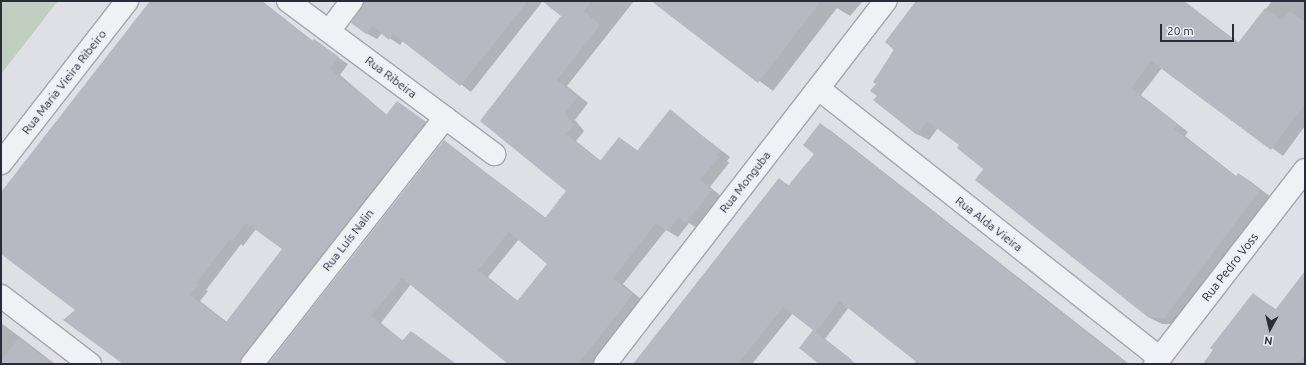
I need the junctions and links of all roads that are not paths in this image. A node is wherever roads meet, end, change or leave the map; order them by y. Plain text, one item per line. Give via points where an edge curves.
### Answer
1 (127, 1) edge
2 (288, 1) edge
3 (352, 1) edge
4 (886, 1) edge
5 (329, 30) junction
6 (819, 89) junction
7 (445, 118) junction
8 (494, 154) dead end
9 (1, 163) edge
10 (1305, 170) edge
11 (1, 296) edge
12 (1158, 361) edge
13 (90, 364) edge
14 (252, 364) edge
15 (605, 364) edge

1 - 9 street, Rua Maria Vieira Ribeiro
2 - 5 street, Rua Ribeira
3 - 5 street
4 - 6 street, Rua Monguba
5 - 7 street, Rua Ribeira
6 - 12 street, Rua Alda Vieira
6 - 15 street, Rua Monguba
7 - 8 street, Rua Ribeira
7 - 14 street, Rua Luís Nalin
10 - 12 street, Rua Pedro Voss
11 - 13 street

